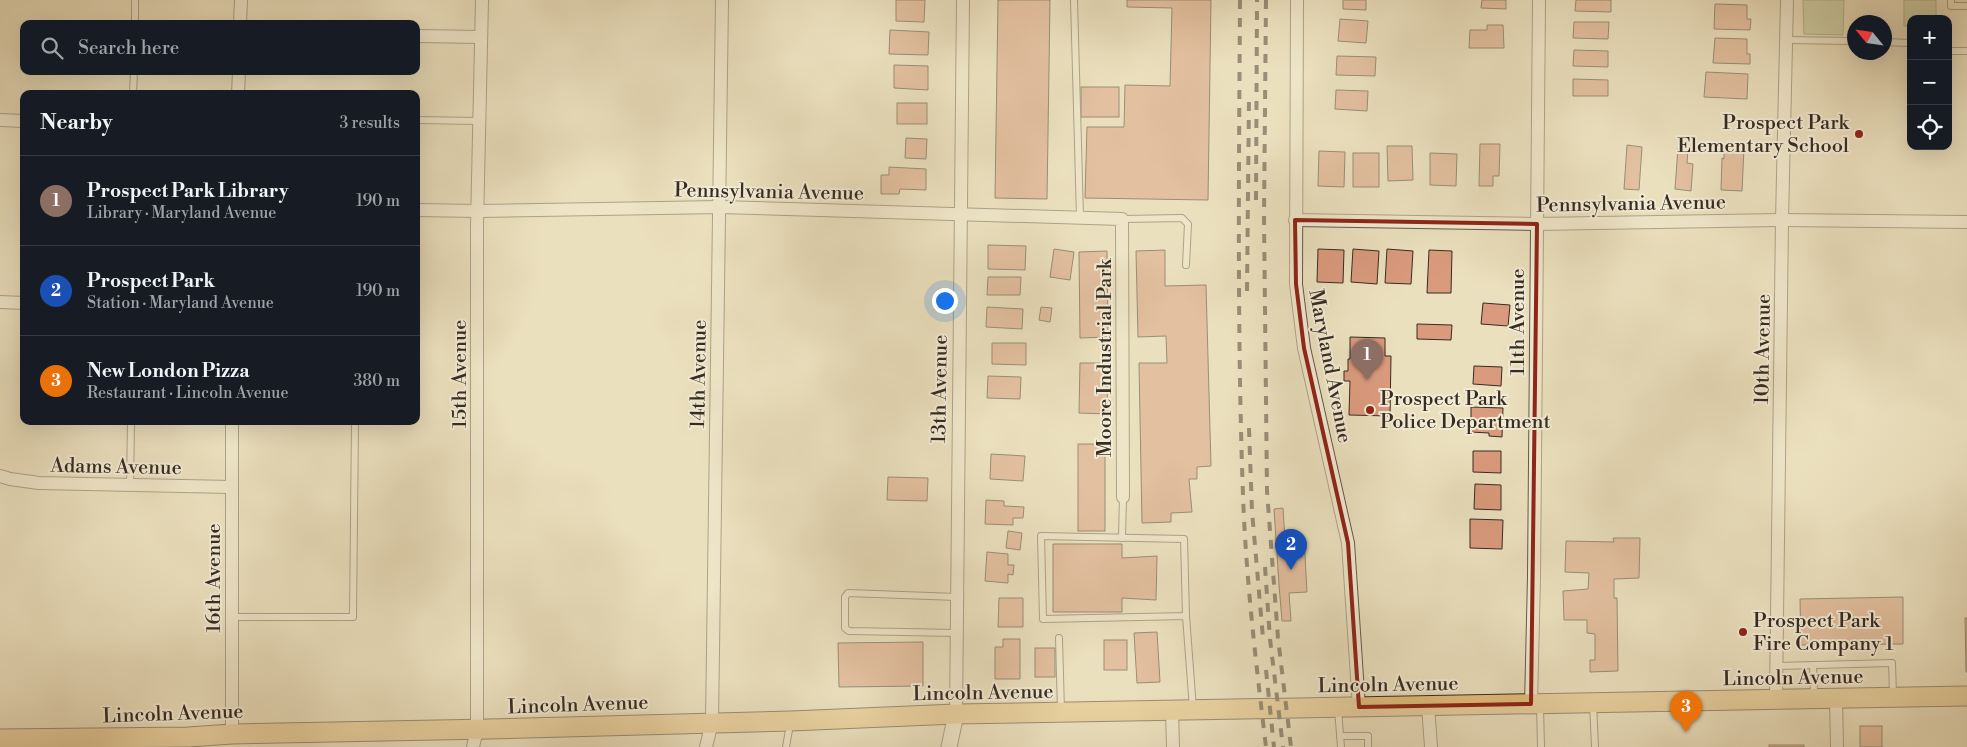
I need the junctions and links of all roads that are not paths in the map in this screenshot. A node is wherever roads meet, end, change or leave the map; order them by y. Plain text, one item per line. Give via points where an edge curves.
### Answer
1 (135, 0) edge
2 (241, 0) edge
3 (482, 0) edge
4 (722, 0) edge
5 (963, 0) edge
6 (1074, 0) edge
7 (1297, 0) edge
8 (1539, 0) edge
9 (1787, 0) edge
10 (1951, 0) edge
11 (1967, 6) edge
12 (135, 20) edge
13 (240, 20) edge
14 (420, 36) edge
15 (481, 37) junction
16 (1786, 40) junction
17 (1847, 41) edge
18 (1892, 42) edge
19 (1907, 43) edge
20 (1952, 51) edge
21 (1967, 51) edge
22 (134, 75) edge
23 (238, 75) edge
24 (133, 90) edge
25 (238, 90) edge
26 (0, 120) edge
27 (20, 120) edge
28 (420, 120) edge
29 (479, 121) junction
30 (720, 207) junction
31 (420, 210) edge
32 (478, 211) junction
33 (961, 213) junction
34 (1080, 217) junction
35 (1122, 219) junction
36 (1295, 220) junction
37 (1782, 220) junction
38 (1967, 222) edge
39 (1536, 224) junction
40 (1186, 265) dead end
41 (0, 302) edge
42 (20, 303) edge
43 (131, 425) edge
44 (232, 425) edge
45 (355, 425) edge
46 (0, 476) edge
47 (130, 485) junction
48 (231, 487) junction
49 (1123, 497) joint
50 (1122, 538) junction
51 (957, 597) junction
52 (1186, 616) junction
53 (232, 617) junction
54 (957, 633) junction
55 (1059, 638) dead end
56 (1813, 665) junction
57 (1776, 666) junction
58 (1967, 696) edge
59 (1893, 698) junction
60 (1776, 699) junction
61 (1814, 699) junction
62 (1836, 699) junction
63 (1592, 703) junction
64 (1535, 704) junction
65 (1428, 705) junction
66 (1338, 707) junction
67 (1360, 707) junction
68 (1172, 710) junction
69 (1193, 710) junction
70 (1061, 712) junction
71 (956, 714) junction
72 (790, 721) junction
73 (712, 722) junction
74 (232, 734) junction
75 (1340, 736) junction
76 (475, 738) edge
77 (0, 739) edge
78 (188, 742) edge
79 (706, 747) edge
80 (786, 747) edge
81 (949, 747) edge
82 (1173, 747) edge
83 (1341, 747) edge
84 (1368, 747) edge
85 (1431, 747) edge
86 (1541, 747) edge
87 (1595, 747) edge
88 (1837, 747) edge

1 - 12 lane
2 - 13 street
3 - 15 street, 15th Avenue
4 - 30 street, 14th Avenue
5 - 33 street, 13th Avenue
6 - 34 lane
7 - 36 street, Maryland Avenue
8 - 39 street, 11th Avenue
9 - 16 street, 10th Avenue
10 - 11 lane via 1950,6
14 - 15 street
15 - 29 street, 15th Avenue
16 - 17 lane
16 - 37 street, 10th Avenue
18 - 19 lane
20 - 21 lane
22 - 24 lane
23 - 25 street
26 - 27 street
28 - 29 lane
29 - 32 street, 15th Avenue
30 - 32 street, Pennsylvania Avenue
30 - 33 street, Pennsylvania Avenue
30 - 73 street, 14th Avenue
31 - 32 street, Pennsylvania Avenue
32 - 76 street, 15th Avenue
33 - 34 street, Pennsylvania Avenue
33 - 51 street, 13th Avenue
34 - 35 street, Pennsylvania Avenue
35 - 40 lane via 1182,218 1188,224
35 - 49 street, Moore Industrial Park
36 - 39 street, Pennsylvania Avenue
36 - 67 street, Maryland Avenue via 1296,284 1304,348 1348,543
37 - 38 street, Pennsylvania Avenue
37 - 39 street, Pennsylvania Avenue
37 - 57 street, 10th Avenue
39 - 64 street, 11th Avenue
41 - 42 street
43 - 47 lane
44 - 48 street, 16th Avenue
45 - 53 lane via 353,617
46 - 47 street, Adams Avenue via 39,483
47 - 48 street, Adams Avenue
48 - 53 street, 16th Avenue
49 - 50 lane
50 - 52 lane via 1184,538
50 - 52 lane via 1041,536 1043,619
51 - 54 street, 13th Avenue
51 - 54 lane via 848,592 845,597 845,628 849,631
52 - 69 lane
53 - 74 street, 16th Avenue
54 - 71 street, 13th Avenue
55 - 70 lane
56 - 57 lane
56 - 59 lane via 1892,662
56 - 61 lane
57 - 60 street, 10th Avenue
58 - 59 main road, Lincoln Avenue
59 - 62 main road, Lincoln Avenue
60 - 61 main road, Lincoln Avenue
60 - 63 main road, Lincoln Avenue
61 - 62 main road, Lincoln Avenue
62 - 88 street
63 - 64 main road, Lincoln Avenue
63 - 87 lane
64 - 65 main road, Lincoln Avenue
64 - 86 lane
65 - 67 main road, Lincoln Avenue
65 - 85 street
66 - 67 main road, Lincoln Avenue
66 - 69 main road, Lincoln Avenue
66 - 75 lane
68 - 69 main road, Lincoln Avenue
68 - 70 main road, Lincoln Avenue
68 - 82 street
70 - 71 main road, Lincoln Avenue
71 - 72 main road, Lincoln Avenue
71 - 81 street, 13th Avenue
72 - 73 main road, Lincoln Avenue
72 - 80 lane
73 - 76 main road, Lincoln Avenue
73 - 79 street, 14th Avenue
74 - 76 main road, Lincoln Avenue
74 - 78 main road, Lincoln Avenue
75 - 83 lane
75 - 84 lane via 1368,736
77 - 78 main road, Lincoln Avenue

